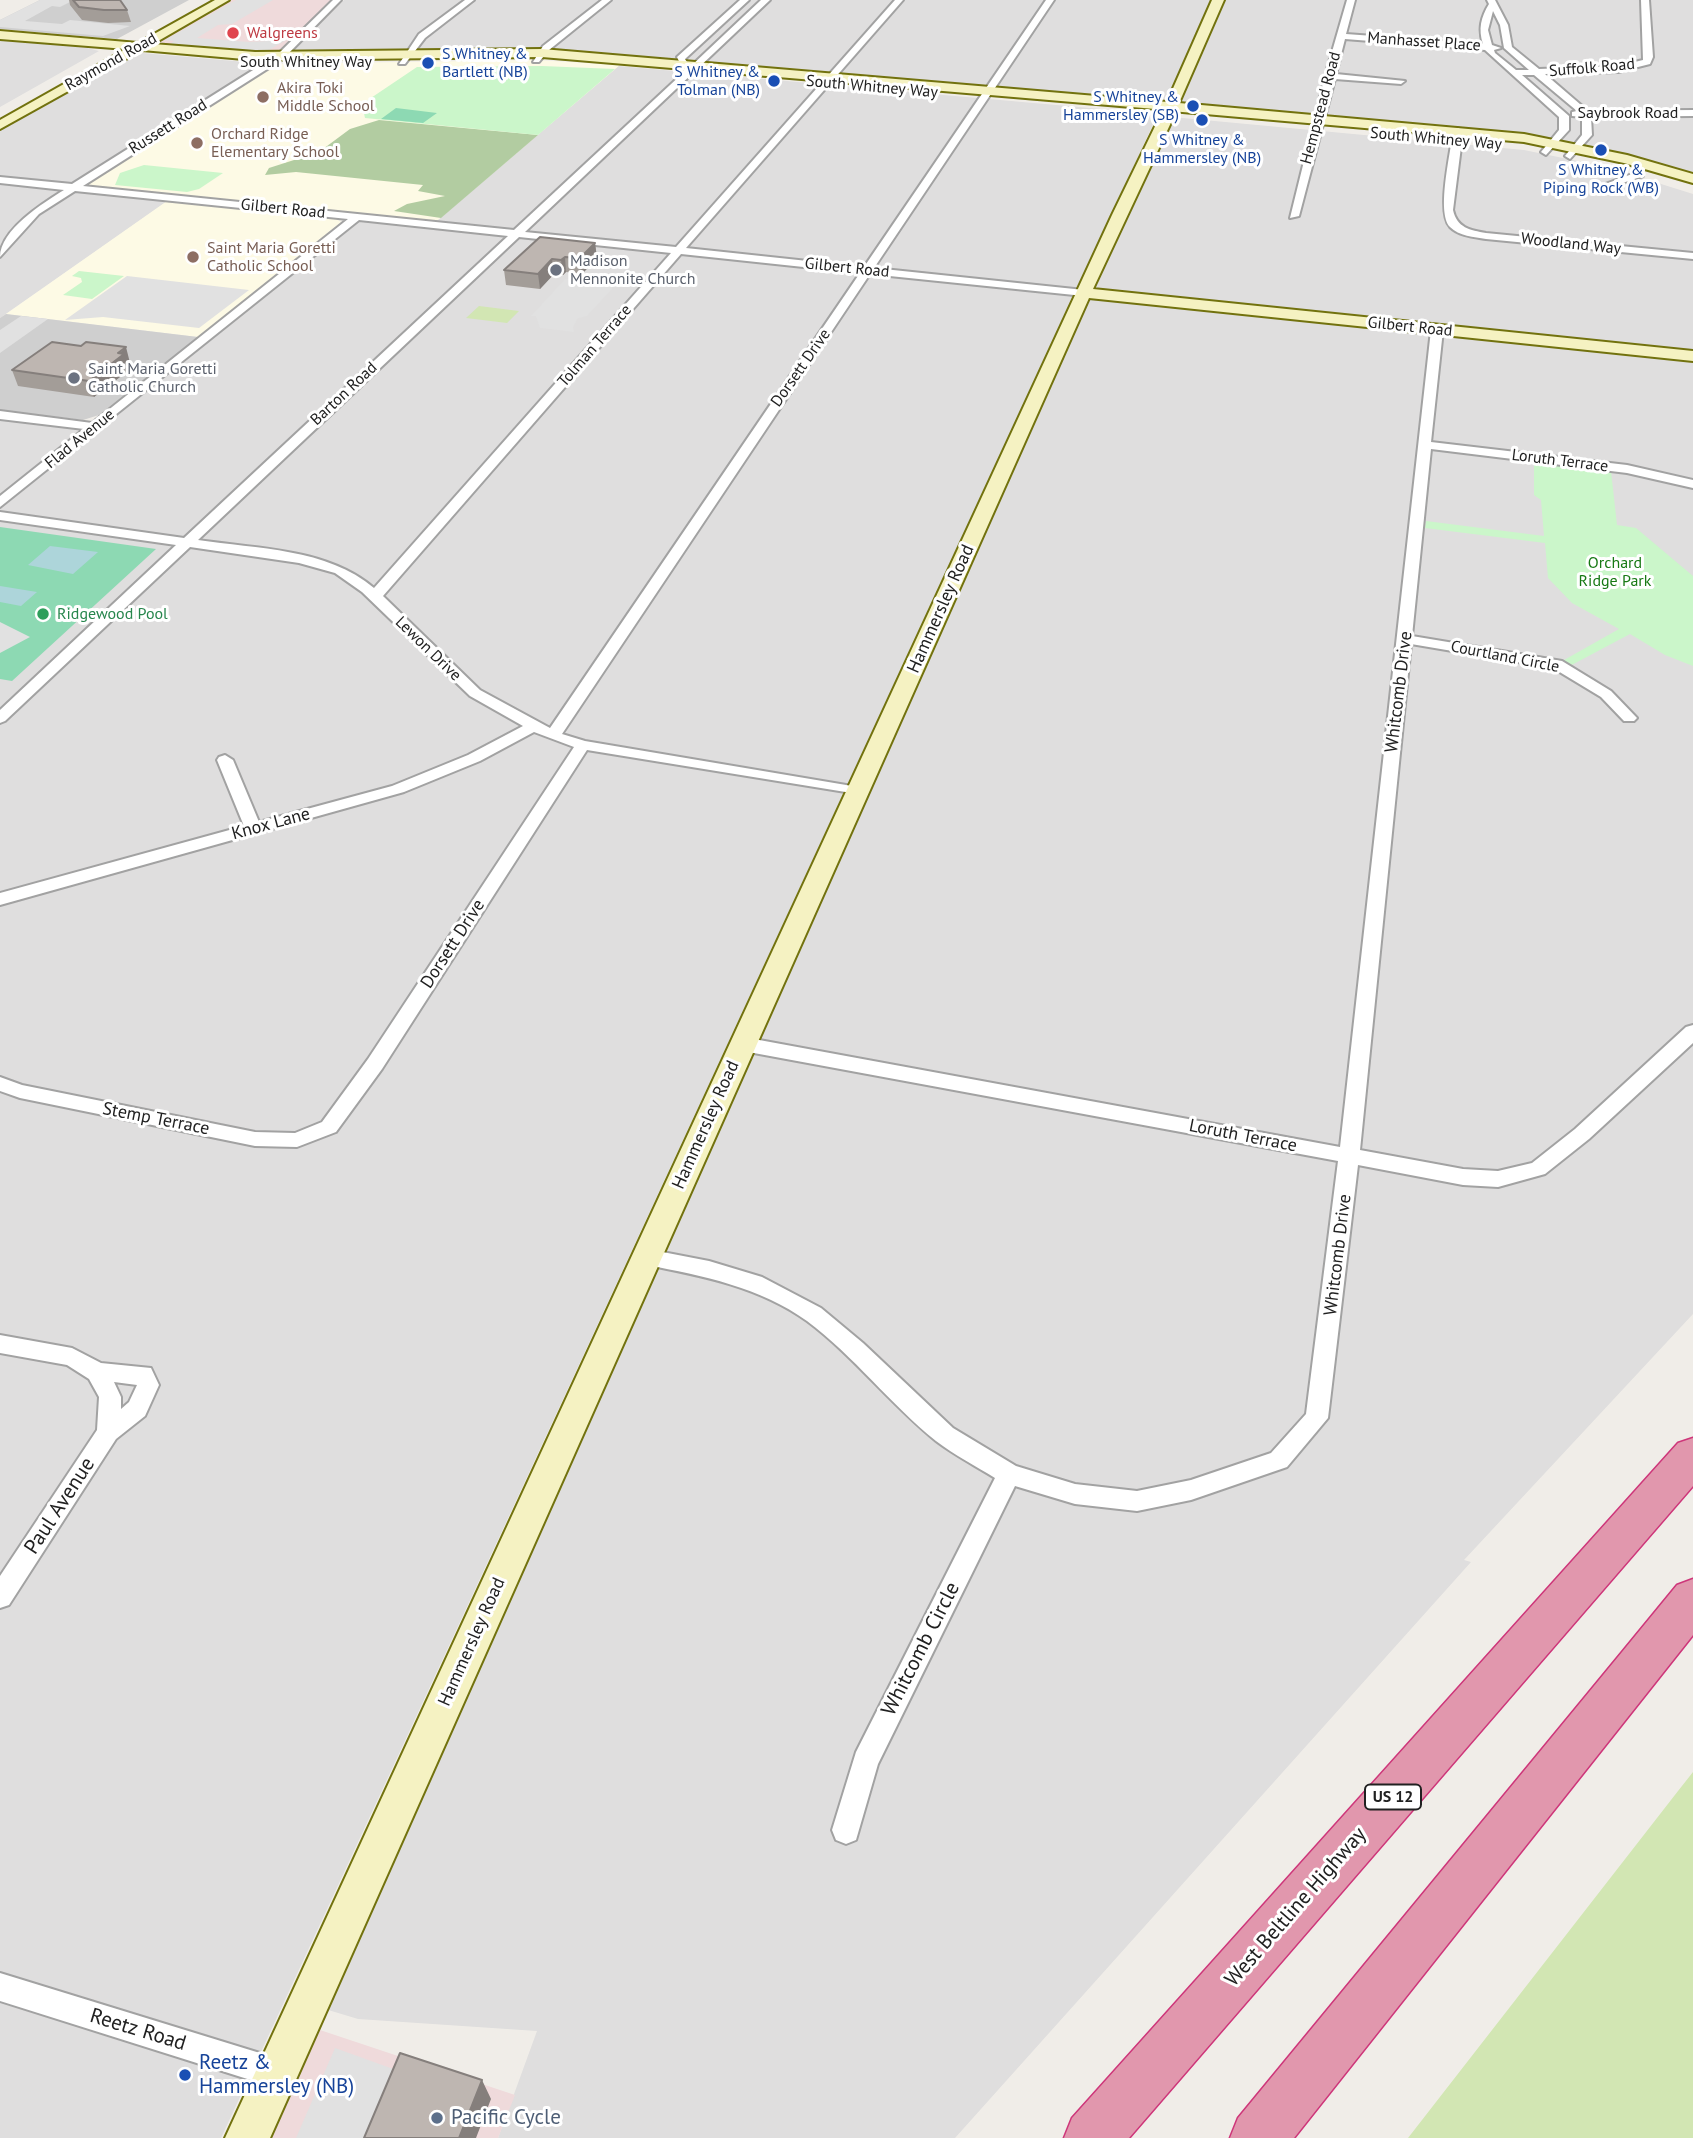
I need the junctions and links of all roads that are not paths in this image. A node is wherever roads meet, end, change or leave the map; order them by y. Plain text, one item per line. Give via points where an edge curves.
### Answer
1 (203, 0) edge
2 (223, 0) edge
3 (337, 0) edge
4 (470, 0) edge
5 (607, 0) edge
6 (745, 0) edge
7 (766, 0) edge
8 (900, 0) edge
9 (1050, 0) edge
10 (1217, 0) edge
11 (1351, 0) edge
12 (1645, 0) edge
13 (1492, 2) edge
14 (0, 35) edge
15 (1340, 36) junction
16 (1488, 47) junction
17 (126, 48) junction
18 (1508, 48) junction
19 (280, 57) junction
20 (539, 57) junction
21 (404, 58) junction
22 (268, 64) junction
23 (688, 66) junction
24 (1515, 73) junction
25 (1536, 73) junction
26 (1329, 76) junction
27 (830, 80) junction
28 (1401, 81) dead end
29 (988, 94) junction
30 (1170, 111) junction
31 (0, 112) edge
32 (1693, 113) edge
33 (1563, 114) junction
34 (1586, 114) junction
35 (1316, 124) junction
36 (0, 125) edge
37 (1457, 135) junction
38 (1550, 147) junction
39 (1574, 152) junction
40 (1640, 174) junction
41 (1693, 179) edge
42 (0, 180) edge
43 (1605, 186) dead end
44 (72, 187) junction
45 (1693, 192) edge
46 (1294, 215) dead end
47 (357, 217) junction
48 (514, 233) junction
49 (678, 250) junction
50 (0, 254) edge
51 (1693, 256) edge
52 (868, 270) junction
53 (1084, 293) junction
54 (1437, 330) junction
55 (1693, 356) edge
56 (0, 415) edge
57 (95, 427) junction
58 (1426, 445) junction
59 (1693, 484) edge
60 (0, 503) edge
61 (0, 516) edge
62 (187, 542) junction
63 (374, 597) junction
64 (1406, 639) junction
65 (0, 718) edge
66 (1629, 718) dead end
67 (534, 726) junction
68 (553, 736) junction
69 (583, 745) junction
70 (225, 760) dead end
71 (858, 792) junction
72 (254, 829) junction
73 (0, 899) edge
74 (1693, 1032) edge
75 (743, 1044) junction
76 (0, 1084) edge
77 (313, 1133) joint
78 (1349, 1156) junction
79 (647, 1257) junction
80 (0, 1344) edge
81 (97, 1373) junction
82 (109, 1422) junction
83 (1693, 1456) edge
84 (1009, 1474) junction
85 (0, 1597) edge
86 (1693, 1600) edge
87 (846, 1830) dead end
88 (0, 1987) edge
89 (276, 2073) junction
90 (247, 2138) edge
91 (1092, 2138) edge
92 (1258, 2138) edge

1 - 17 main road, Raymond Road
2 - 17 main road, Raymond Road
3 - 19 street, Russett Road
4 - 21 street via 422,36
5 - 20 street
6 - 23 street, Barton Road via 680,59
7 - 23 street, Barton Road
8 - 27 street, Tolman Terrace
9 - 29 street, Dorsett Drive
10 - 30 main road, Hammersley Road
11 - 15 street, Hempstead Road
12 - 25 street, Suffolk Road via 1647,62 1618,69
13 - 16 street via 1483,21
13 - 18 street via 1504,25
14 - 17 main road, South Whitney Way
15 - 16 street, Manhasset Place
15 - 26 street, Hempstead Road
16 - 18 street, Manhasset Place
16 - 24 street
17 - 19 main road, South Whitney Way
17 - 22 main road, South Whitney Way
17 - 31 main road, Raymond Road
17 - 36 main road, Raymond Road
18 - 25 street
19 - 21 main road, South Whitney Way
19 - 22 street, Russett Road
20 - 21 main road, South Whitney Way
20 - 23 main road, South Whitney Way
21 - 22 main road, South Whitney Way
22 - 44 street, Russett Road
23 - 27 main road, South Whitney Way
23 - 48 street, Barton Road
24 - 25 street, Suffolk Road
24 - 33 street
25 - 34 street
26 - 28 street
26 - 35 street, Hempstead Road
27 - 29 main road, South Whitney Way
27 - 49 street, Tolman Terrace
29 - 30 main road, South Whitney Way
29 - 30 main road, South Whitney Way
29 - 52 street, Dorsett Drive
30 - 35 main road, South Whitney Way
30 - 53 main road, Hammersley Road
32 - 34 street, Saybrook Road
33 - 34 street, Saybrook Road
33 - 38 street via 1564,130
34 - 39 street via 1587,135
35 - 37 main road, South Whitney Way
35 - 46 street, Hempstead Road
37 - 38 main road, South Whitney Way
37 - 51 street, Woodland Way via 1448,211 1455,228 1486,236
38 - 39 main road, South Whitney Way
39 - 40 main road, South Whitney Way
39 - 41 main road, South Whitney Way
40 - 43 street
40 - 45 main road, South Whitney Way
42 - 44 street, Gilbert Road
44 - 47 street, Gilbert Road
44 - 50 street, Russett Road via 35,212
47 - 48 street, Gilbert Road
47 - 57 street, Flad Avenue
48 - 49 street, Gilbert Road
48 - 62 street, Barton Road
49 - 52 street, Gilbert Road
49 - 63 street, Tolman Terrace
52 - 53 street, Gilbert Road
52 - 68 street, Dorsett Drive
53 - 54 main road, Gilbert Road
53 - 71 main road, Hammersley Road
54 - 55 main road, Gilbert Road
54 - 58 street, Whitcomb Drive
56 - 57 street
57 - 60 street, Flad Avenue
58 - 59 street, Loruth Terrace via 1627,469
58 - 64 street, Whitcomb Drive
61 - 62 street, Lewon Drive
62 - 63 street, Lewon Drive via 300,559 340,570
62 - 65 street, Barton Road
63 - 67 street, Lewon Drive via 475,693
64 - 66 street, Courtland Circle via 1557,664 1606,694
64 - 78 street, Whitcomb Drive
67 - 68 street, Lewon Drive
67 - 72 street, Knox Lane via 474,758 398,789
68 - 69 street, Lewon Drive
69 - 71 street, Lewon Drive
69 - 77 street, Dorsett Drive via 375,1064 329,1127
70 - 72 street
71 - 75 main road, Hammersley Road
72 - 73 street, Knox Lane
74 - 78 street, Loruth Terrace via 1582,1135 1538,1169 1498,1179 1463,1177
75 - 78 street, Loruth Terrace
75 - 79 main road, Hammersley Road
76 - 77 street, Stemp Terrace via 255,1139 297,1140
78 - 84 street, Whitcomb Drive via 1317,1418 1279,1460 1191,1490 1137,1501 1075,1494
79 - 84 street, Whitcomb Drive via 754,1283 813,1314 945,1434
79 - 89 main road, Hammersley Road
80 - 81 street via 72,1357
81 - 82 street via 110,1397
81 - 82 street, Paul Avenue via 143,1375 148,1385 137,1409
82 - 85 street, Paul Avenue
83 - 91 highway, West Beltline Highway / US 12
84 - 87 street, Whitcomb Circle via 865,1761
86 - 92 highway
88 - 89 street, Reetz Road
89 - 90 main road, Hammersley Road

